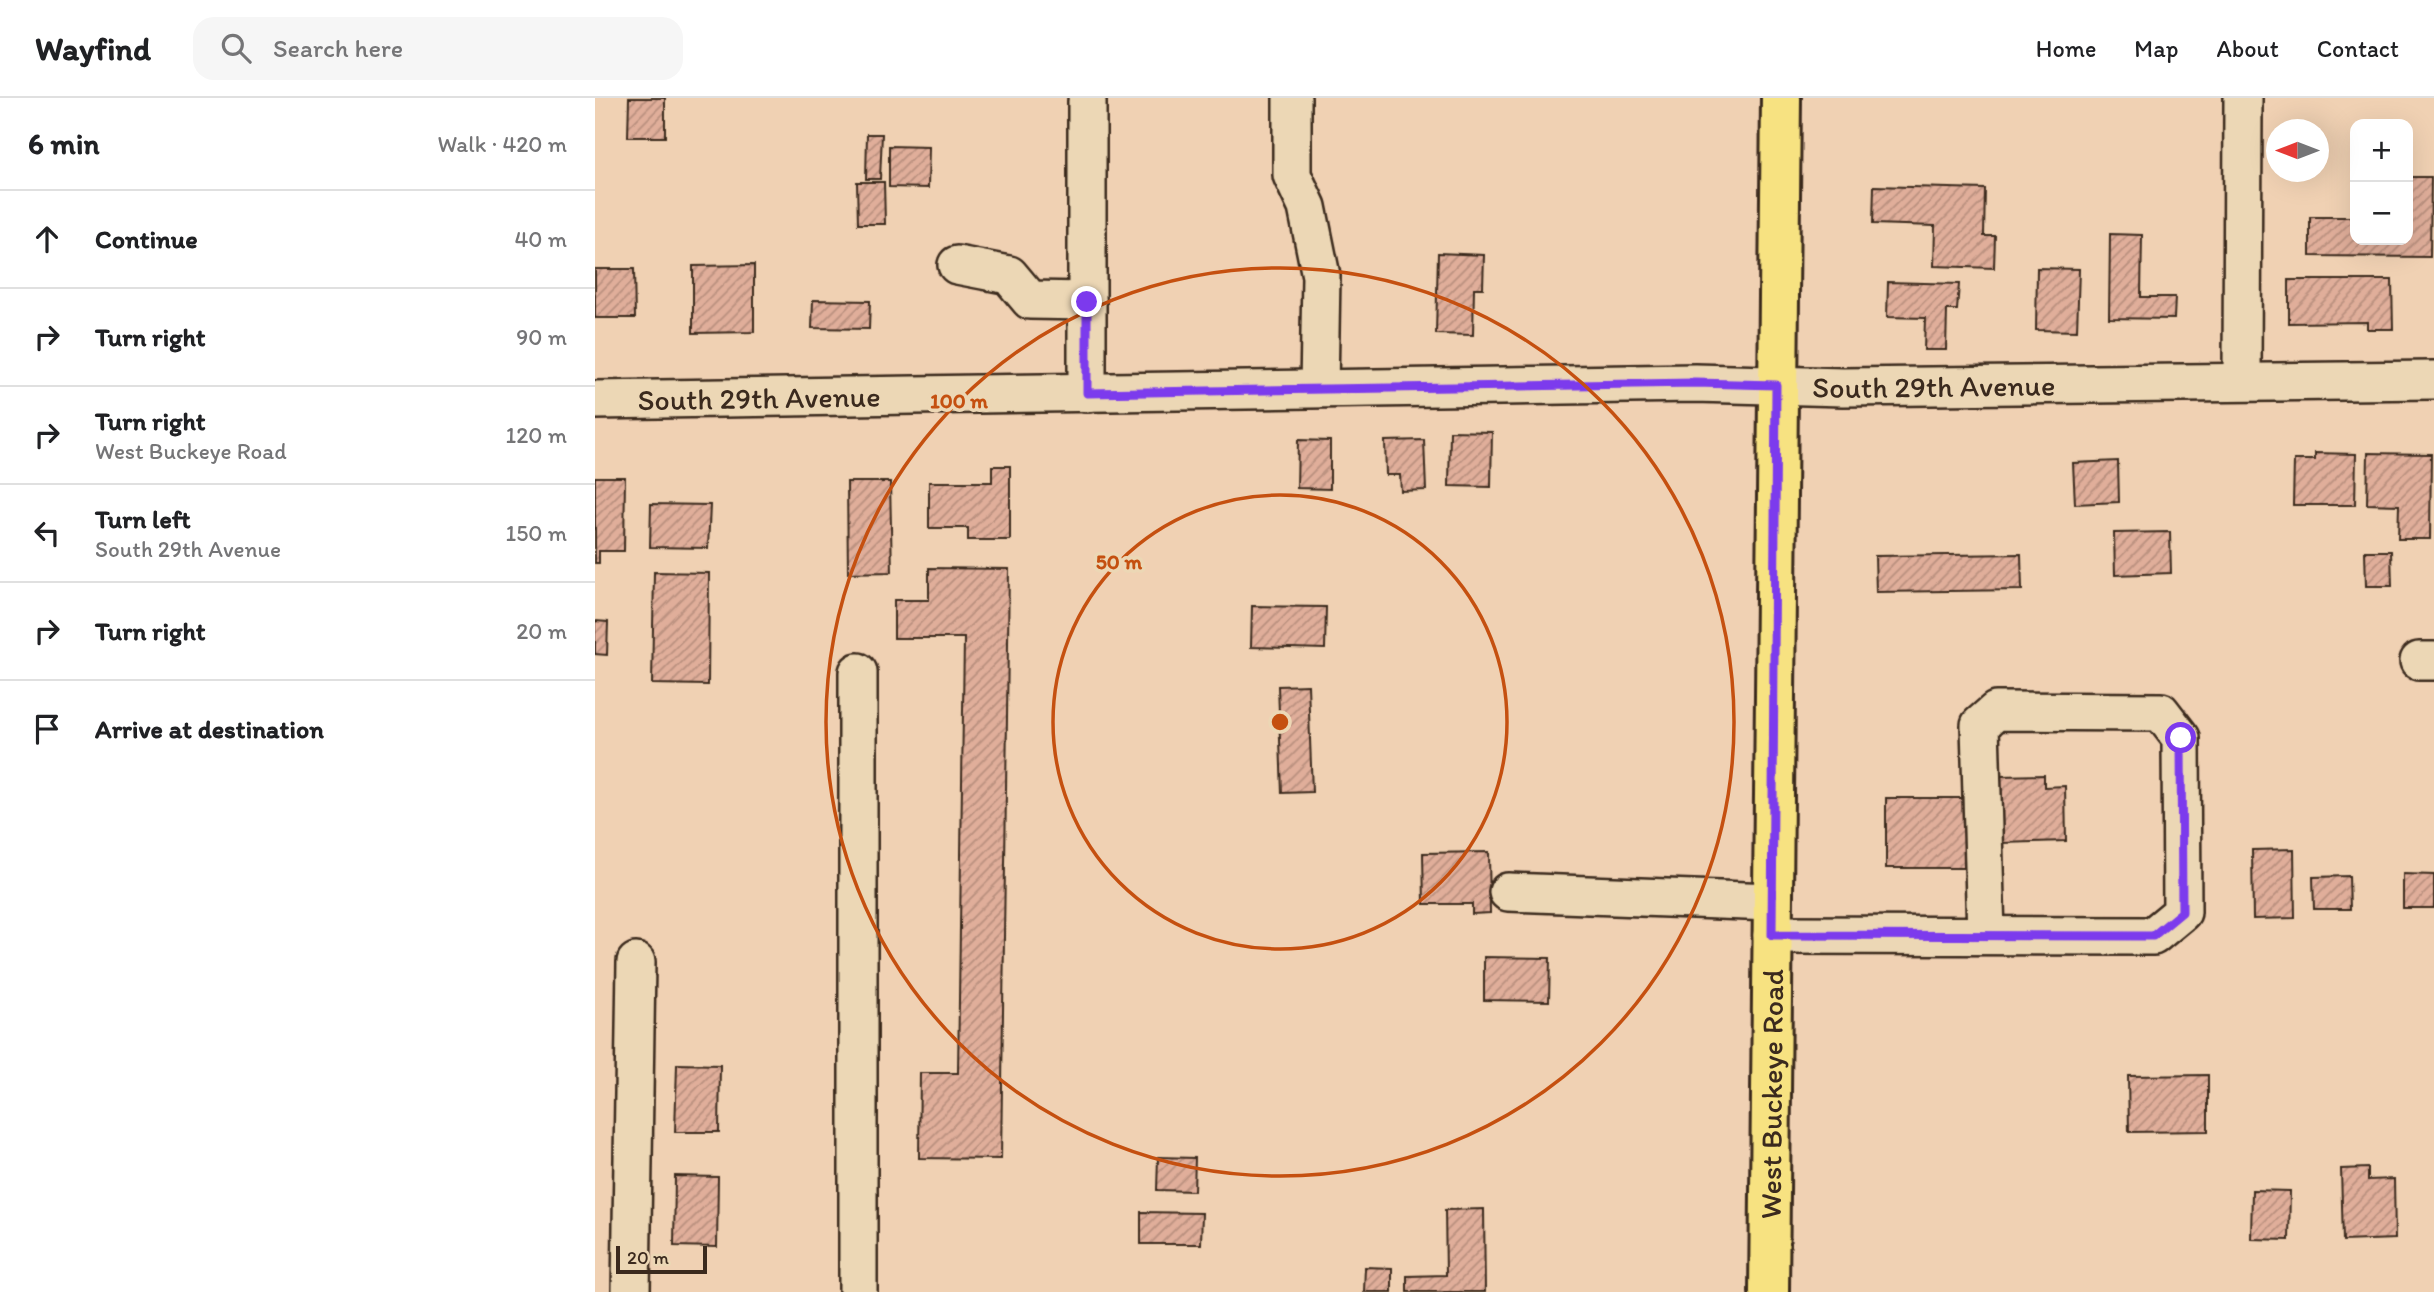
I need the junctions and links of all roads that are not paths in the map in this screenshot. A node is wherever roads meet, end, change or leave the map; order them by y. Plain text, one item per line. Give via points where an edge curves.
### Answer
1 (1292, 98) edge
2 (1781, 98) edge
3 (2243, 98) edge
4 (1087, 101) dead end
5 (957, 265) dead end
6 (1087, 302) junction
7 (2434, 380) edge
8 (2242, 381) junction
9 (1776, 385) junction
10 (1319, 388) junction
11 (1087, 393) junction
12 (595, 400) edge
13 (858, 672) dead end
14 (1508, 892) dead end
15 (1772, 918) junction
16 (1986, 935) junction
17 (636, 962) dead end
18 (631, 1292) edge
19 (858, 1292) edge
20 (1769, 1292) edge

1 - 10 street via 1292,175 1307,207 1321,276
2 - 9 main road, West Buckeye Road
3 - 8 street
4 - 6 street
5 - 6 street via 1009,275 1030,300
6 - 11 street
7 - 8 street, South 29th Avenue
8 - 9 street, South 29th Avenue
9 - 10 street, South 29th Avenue
9 - 15 main road, West Buckeye Road
10 - 11 street, South 29th Avenue
11 - 12 street, South 29th Avenue
13 - 19 street
14 - 15 street via 1608,893 1704,901
15 - 16 street
15 - 20 main road, West Buckeye Road
16 - 16 street via 2153,936 2182,912 2181,738 2161,712 1996,711 1980,725
17 - 18 street

